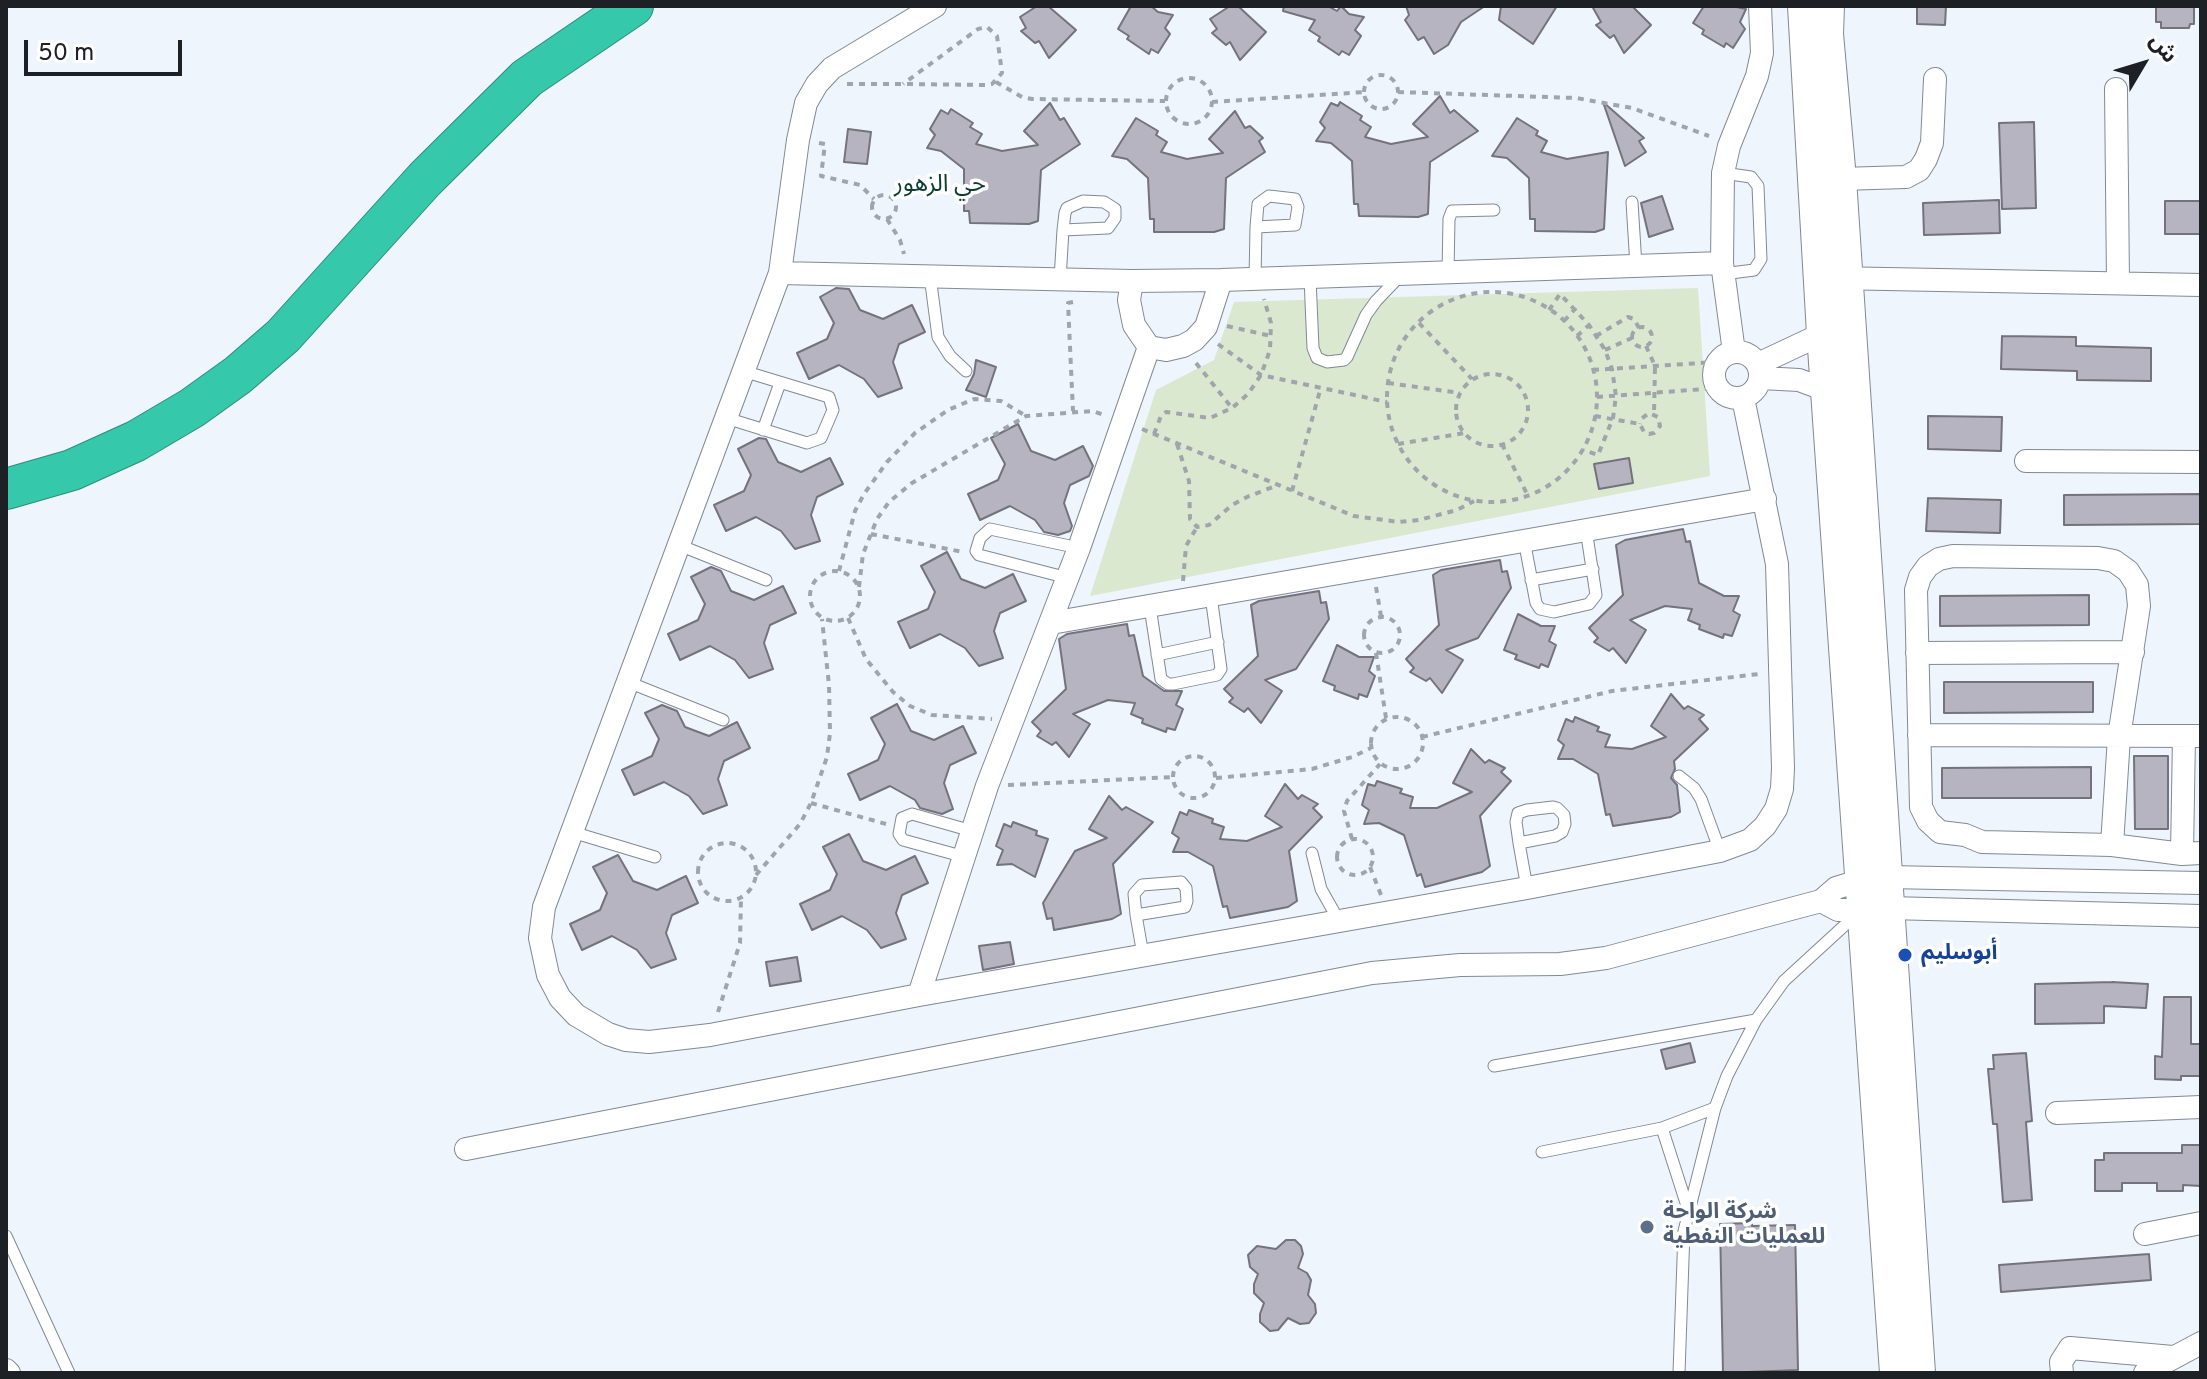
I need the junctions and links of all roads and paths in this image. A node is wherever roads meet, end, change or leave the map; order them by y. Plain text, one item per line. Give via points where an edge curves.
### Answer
1 (633, 6) edge
2 (935, 6) edge
3 (1760, 6) edge
4 (1816, 20) edge
5 (1935, 79) dead end
6 (996, 82) junction
7 (817, 84) junction
8 (903, 84) junction
9 (2116, 89) dead end
10 (1365, 92) junction
11 (1398, 92) junction
12 (1165, 101) junction
13 (1212, 102) junction
14 (798, 140) junction
15 (1729, 146) junction
16 (1723, 173) junction
17 (1841, 179) junction
18 (874, 199) junction
19 (1632, 202) dead end
20 (1494, 210) dead end
21 (887, 219) junction
22 (1256, 227) dead end
23 (1063, 230) junction
24 (1636, 266) junction
25 (1723, 269) junction
26 (780, 273) junction
27 (1448, 273) junction
28 (1401, 274) junction
29 (919, 276) junction
30 (1310, 278) junction
31 (1832, 278) junction
32 (1263, 279) junction
33 (1070, 280) junction
34 (1221, 280) junction
35 (1132, 281) junction
36 (2118, 282) junction
37 (2201, 285) edge
38 (1576, 308) junction
39 (1549, 310) junction
40 (1564, 321) junction
41 (1418, 322) junction
42 (1589, 325) junction
43 (1206, 327) junction
44 (1639, 328) junction
45 (1822, 334) junction
46 (1271, 336) junction
47 (1577, 336) junction
48 (1596, 336) junction
49 (1632, 338) junction
50 (1183, 346) junction
51 (1646, 346) junction
52 (1149, 347) junction
53 (1605, 350) junction
54 (1726, 356) junction
55 (1655, 366) junction
56 (1612, 369) junction
57 (1593, 370) junction
58 (743, 371) junction
59 (966, 371) dead end
60 (1760, 371) junction
61 (1261, 375) junction
62 (1472, 379) junction
63 (780, 383) junction
64 (1388, 383) junction
65 (1321, 387) junction
66 (1718, 388) junction
67 (1826, 390) junction
68 (1460, 393) junction
69 (1655, 393) junction
70 (1616, 396) junction
71 (1597, 397) junction
72 (1743, 398) junction
73 (1387, 402) junction
74 (1232, 408) junction
75 (1073, 411) junction
76 (1654, 414) junction
77 (1026, 416) junction
78 (1595, 416) junction
79 (726, 418) junction
80 (1613, 418) junction
81 (1123, 422) junction
82 (1640, 424) junction
83 (763, 430) junction
84 (1465, 433) junction
85 (1154, 434) junction
86 (1177, 444) junction
87 (1398, 444) junction
88 (1502, 444) junction
89 (1583, 450) junction
90 (2026, 461) dead end
91 (2201, 462) edge
92 (1278, 485) junction
93 (6, 489) edge
94 (1292, 491) junction
95 (1529, 496) junction
96 (1765, 499) junction
97 (1474, 501) junction
98 (1197, 527) junction
99 (1586, 529) junction
100 (871, 534) junction
101 (1524, 540) junction
102 (679, 545) junction
103 (1079, 548) junction
104 (979, 555) junction
105 (1373, 567) junction
106 (1593, 569) junction
107 (839, 571) junction
108 (1068, 578) junction
109 (766, 580) dead end
110 (1531, 580) junction
111 (859, 587) junction
112 (1211, 596) junction
113 (1182, 601) junction
114 (1150, 607) junction
115 (1381, 616) junction
116 (848, 618) junction
117 (822, 619) junction
118 (1051, 623) junction
119 (1218, 642) junction
120 (1375, 652) junction
121 (2133, 652) junction
122 (1917, 653) junction
123 (1157, 655) junction
124 (1781, 672) junction
125 (628, 682) junction
126 (1386, 718) junction
127 (723, 720) dead end
128 (1013, 720) junction
129 (1919, 735) junction
130 (2192, 736) edge
131 (1422, 737) junction
132 (2119, 737) junction
133 (1371, 748) junction
134 (1380, 764) junction
135 (1679, 776) dead end
136 (1173, 777) junction
137 (1216, 778) junction
138 (987, 786) junction
139 (811, 803) junction
140 (900, 827) junction
141 (972, 831) junction
142 (572, 832) junction
143 (1352, 839) junction
144 (1519, 843) junction
145 (2112, 845) junction
146 (1720, 851) junction
147 (1312, 853) dead end
148 (2192, 853) edge
149 (655, 857) dead end
150 (965, 857) junction
151 (1370, 867) junction
152 (756, 875) junction
153 (2201, 883) edge
154 (1527, 888) junction
155 (1875, 893) junction
156 (741, 898) junction
157 (1383, 913) junction
158 (1136, 915) junction
159 (2201, 916) edge
160 (1339, 921) junction
161 (1143, 955) junction
162 (919, 995) junction
163 (1756, 1020) junction
164 (710, 1035) junction
165 (1494, 1066) dead end
166 (2201, 1107) edge
167 (1715, 1108) junction
168 (2057, 1113) dead end
169 (1662, 1128) junction
170 (466, 1149) dead end
171 (1542, 1152) dead end
172 (1688, 1209) junction
173 (2201, 1223) edge
174 (2145, 1234) dead end
175 (6, 1236) edge
176 (2201, 1343) edge
177 (2173, 1357) junction
178 (69, 1373) edge
179 (1679, 1373) edge
180 (1895, 1373) edge
181 (1920, 1373) edge
182 (2062, 1373) edge
183 (2145, 1373) edge

1 - 93 highway via 527,78 425,179 283,336 238,375 136,441 72,470
2 - 7 street via 832,68
3 - 15 street via 1762,53 1757,76
4 - 17 main road
4 - 31 main road
5 - 17 street via 1932,143 1919,170 1906,177
6 - 8 path
6 - 8 path via 1002,73 997,36 987,27
6 - 12 path via 1032,99
7 - 8 path
7 - 14 street via 806,103
9 - 36 street
10 - 11 path via 1380,76 1392,79
10 - 11 path via 1368,102 1380,109 1393,105
10 - 13 path
11 - 15 path via 1548,95 1604,102 1665,118
12 - 13 path via 1171,116 1192,125 1206,117
12 - 13 path via 1177,81 1193,78 1207,87
14 - 18 path via 825,144 821,176 860,185
14 - 26 street
15 - 16 street
16 - 25 street
16 - 25 lane via 1751,177 1758,186 1761,259 1754,270
17 - 31 main road
18 - 21 path via 874,214
18 - 21 path via 888,195 894,200 896,208
19 - 24 lane
20 - 27 lane via 1452,211
21 - 29 path
22 - 32 lane
23 - 23 lane via 1067,208 1077,201 1104,202 1115,209 1108,228
23 - 33 lane
24 - 25 street
24 - 27 street
25 - 54 street
26 - 29 street
26 - 58 street
27 - 28 street
28 - 30 street
28 - 30 lane via 1371,308 1347,357 1327,362 1317,358 1313,348
29 - 33 street
29 - 59 lane via 938,337
30 - 32 street
31 - 36 street
31 - 45 main road
31 - 155 main road
32 - 34 street
32 - 46 path via 1271,293 1262,293
33 - 35 street
33 - 75 path via 1080,302 1068,303
34 - 35 street
34 - 43 street
35 - 52 street via 1130,313
36 - 37 street
38 - 39 path via 1560,294
38 - 40 path
38 - 42 path
39 - 40 path
39 - 41 path via 1517,295 1481,293 1447,302
40 - 47 path
41 - 62 path
41 - 64 path via 1398,350
42 - 47 path
42 - 48 path
43 - 46 path
43 - 50 street
43 - 61 path
44 - 48 path via 1628,317
44 - 49 path
44 - 51 path via 1651,334
45 - 60 street
45 - 67 main road
46 - 61 path
47 - 57 path
48 - 53 path
49 - 51 path via 1637,346
49 - 53 path
50 - 52 street
50 - 74 path
51 - 55 path
52 - 81 street
53 - 56 path
54 - 55 path
54 - 60 street via 1752,356
54 - 66 street via 1714,379
55 - 56 path
55 - 69 path
56 - 57 path
56 - 70 path
57 - 71 path
58 - 63 lane
58 - 79 street
60 - 67 street
60 - 72 street via 1758,387
61 - 65 path
61 - 74 path
62 - 68 path
62 - 88 path via 1502,375 1525,395 1525,425
63 - 83 lane
63 - 83 lane via 829,397 833,410 815,442
64 - 68 path
64 - 73 path
65 - 73 path
65 - 94 path
66 - 69 path
66 - 72 street
67 - 155 main road
68 - 84 path via 1456,414
69 - 70 path
69 - 76 path
70 - 71 path
70 - 80 path
71 - 78 path
72 - 96 street
73 - 87 path
74 - 85 path via 1210,418 1166,412
75 - 77 path
75 - 81 path via 1093,411
76 - 82 path via 1644,415
76 - 82 path via 1660,426 1654,433 1644,432
77 - 100 path via 900,492
77 - 107 path via 1001,401 974,399 915,433 864,494
78 - 80 path
78 - 89 path
79 - 83 lane
79 - 102 street
80 - 82 path
80 - 89 path via 1598,455
81 - 85 path
81 - 103 street
84 - 87 path
84 - 88 path via 1482,444
85 - 86 path
86 - 92 path
86 - 98 path via 1189,481 1190,519
87 - 97 path via 1429,481
88 - 95 path
89 - 95 path via 1560,478
90 - 91 street
92 - 94 path
92 - 98 path
94 - 97 path via 1376,521 1419,520
95 - 97 path
96 - 99 street
96 - 124 street via 1777,564
98 - 113 path via 1186,546
99 - 101 street
99 - 106 lane
100 - 104 path
100 - 111 path
101 - 105 street
101 - 110 lane
102 - 109 lane
102 - 125 street
103 - 104 lane via 990,529 980,538
103 - 108 street
104 - 108 lane
105 - 112 street
105 - 115 path
106 - 110 lane
106 - 110 lane via 1593,600 1554,612 1540,609
107 - 111 path
107 - 117 path via 822,574 811,588 811,605
108 - 118 street
111 - 116 path via 859,605
112 - 113 street
112 - 119 lane
113 - 114 street
114 - 118 street
114 - 123 lane
115 - 120 path via 1364,629 1365,643
115 - 120 path via 1394,621 1400,634 1390,652
116 - 117 path
116 - 128 path via 866,659 910,706 932,715
117 - 139 path via 830,733
118 - 128 street
119 - 123 lane
119 - 123 lane via 1221,669 1213,676 1168,684 1161,679
120 - 126 path
121 - 122 street
121 - 122 street via 2137,585 2114,561 1953,556 1939,559 1920,577
121 - 132 street
122 - 129 street
124 - 131 path via 1612,691
124 - 146 street via 1782,789 1776,809 1750,840
125 - 127 lane
125 - 142 street
126 - 131 path via 1404,717
126 - 133 path via 1373,730
128 - 138 street
129 - 132 street
129 - 145 street via 1921,807 1940,832 1982,842
130 - 132 street
130 - 148 street
131 - 134 path via 1415,762 1398,769
132 - 145 street
133 - 134 path
133 - 137 path via 1312,769
134 - 143 path via 1347,801 1344,811
135 - 146 lane via 1701,799
136 - 137 path via 1179,792 1194,799 1209,793
136 - 137 path via 1180,762 1195,756 1210,763
136 - 138 path
138 - 141 street
139 - 140 path
139 - 152 path
140 - 141 lane via 908,814
140 - 150 lane via 903,840
141 - 150 street
142 - 149 lane
142 - 164 street via 541,922 543,959 560,998 593,1026 626,1040
143 - 151 path via 1370,847
143 - 151 path via 1340,846 1340,867 1351,875
144 - 144 lane via 1518,813 1553,807 1561,811 1565,824 1559,835
144 - 154 lane
145 - 148 street
146 - 154 street
147 - 160 lane via 1321,889
150 - 162 street
151 - 157 path
152 - 156 path
152 - 156 path via 752,857 739,845 712,846 700,860 698,878 707,894 724,901
153 - 155 street
154 - 157 street
155 - 159 street
155 - 163 lane via 1784,981
155 - 170 street via 1836,888 1821,901 1606,958 1372,973
155 - 180 main road
155 - 181 main road
156 - 164 path via 736,959
157 - 160 street
158 - 158 lane via 1134,894 1142,885 1183,883 1185,907
158 - 161 lane
160 - 161 street
161 - 162 street
162 - 164 street
163 - 165 lane
163 - 167 lane
166 - 168 street
167 - 169 lane
167 - 172 lane
169 - 171 lane
169 - 172 lane
172 - 179 lane
173 - 174 street
175 - 178 lane
176 - 177 street
177 - 182 street via 2070,1348 2061,1362
177 - 183 street

